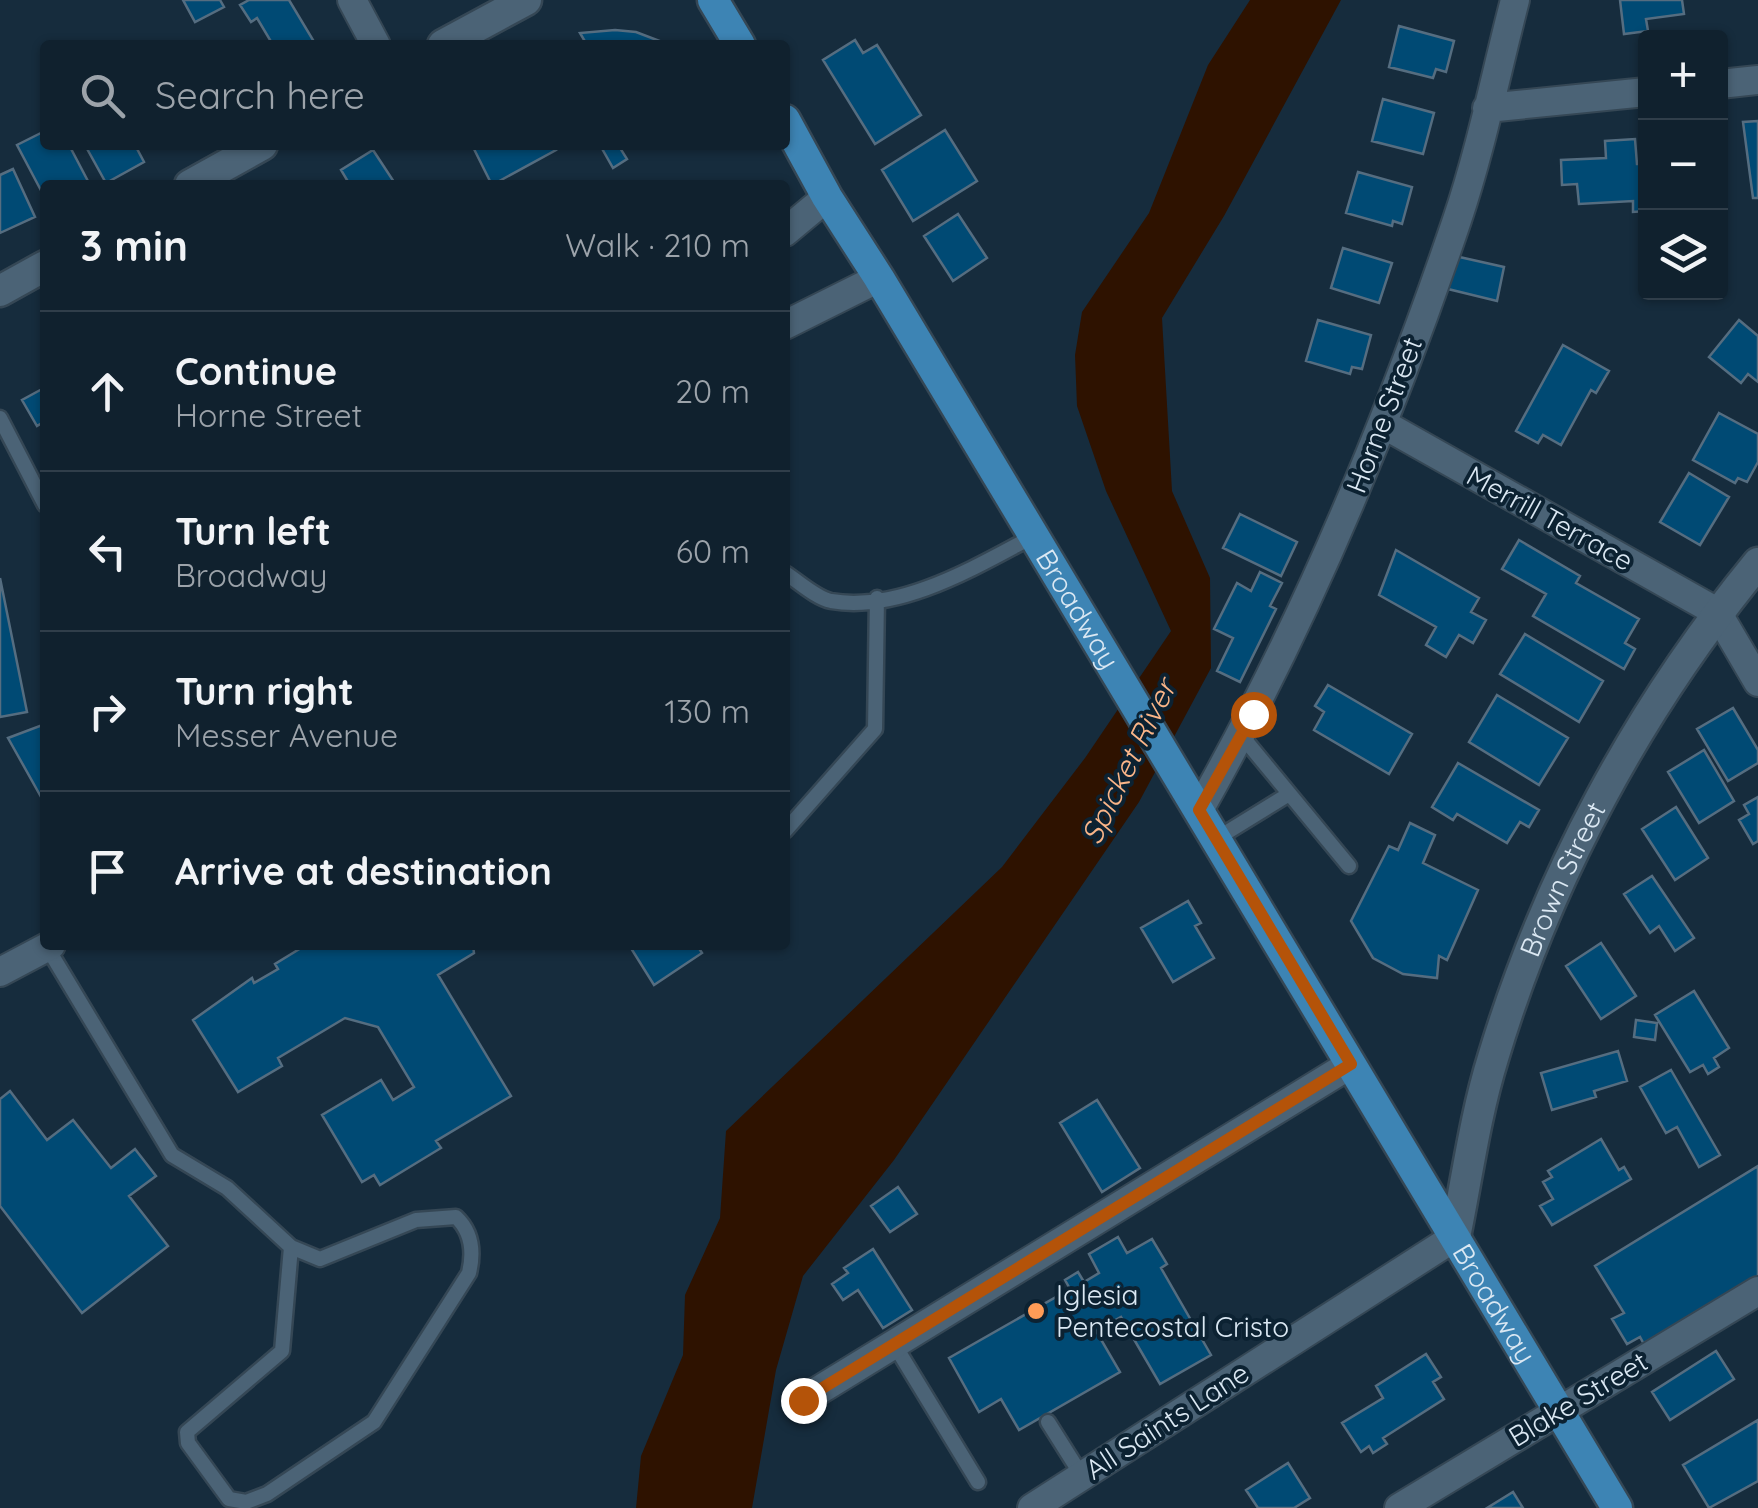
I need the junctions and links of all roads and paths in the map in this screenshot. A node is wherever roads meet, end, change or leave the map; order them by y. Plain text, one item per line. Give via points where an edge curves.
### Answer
1 (352, 0) edge
2 (526, 0) edge
3 (714, 0) edge
4 (1515, 0) edge
5 (373, 40) edge
6 (452, 40) edge
7 (737, 40) edge
8 (1758, 80) edge
9 (1728, 83) edge
10 (1638, 93) edge
11 (1487, 108) junction
12 (790, 129) edge
13 (253, 150) edge
14 (199, 180) edge
15 (827, 197) junction
16 (790, 228) edge
17 (40, 269) edge
18 (880, 278) junction
19 (0, 291) edge
20 (790, 323) edge
21 (0, 418) edge
22 (1382, 424) junction
23 (40, 495) edge
24 (1034, 536) junction
25 (1758, 563) edge
26 (790, 576) edge
27 (876, 598) junction
28 (1717, 612) junction
29 (1758, 682) edge
30 (1241, 736) junction
31 (1289, 794) junction
32 (1192, 798) junction
33 (790, 826) edge
34 (1216, 839) junction
35 (1349, 866) dead end
36 (41, 950) edge
37 (51, 950) edge
38 (0, 972) edge
39 (1351, 1064) junction
40 (1455, 1237) junction
41 (291, 1247) junction
42 (1758, 1291) edge
43 (894, 1344) junction
44 (803, 1400) dead end
45 (1558, 1410) junction
46 (1048, 1422) dead end
47 (1082, 1476) junction
48 (978, 1482) dead end
49 (1032, 1508) edge
50 (1398, 1508) edge
51 (1617, 1508) edge

1 - 5 street
2 - 6 street
3 - 7 main road
4 - 11 street, Horne Street
8 - 9 street
10 - 11 street
11 - 22 street, Horne Street via 1458,217
12 - 15 main road, Broadway
13 - 14 street
15 - 16 street
15 - 18 main road, Broadway
17 - 19 street
18 - 20 street
18 - 24 main road, Broadway
21 - 23 lane
22 - 28 street, Merrill Terrace
22 - 30 street, Horne Street
24 - 27 lane via 954,578
24 - 32 main road, Broadway
25 - 28 street, Brown Street
26 - 27 lane via 829,601
27 - 33 lane via 875,729
28 - 29 street
28 - 40 street, Brown Street via 1559,874 1492,1060
30 - 31 lane
30 - 32 street, Horne Street
31 - 34 lane
31 - 35 lane
32 - 34 main road, Broadway
34 - 39 main road, Broadway
36 - 38 street
37 - 41 lane via 172,1155 227,1188
39 - 40 main road, Broadway
39 - 43 street
40 - 45 main road, Broadway
40 - 47 street, All Saints Lane
41 - 41 lane via 320,1259 438,1216 456,1217 466,1226 472,1258 469,1273 374,1422 267,1494 238,1502 188,1443 187,1432 282,1350
42 - 45 street, Blake Street
43 - 44 street
43 - 48 lane
45 - 50 street, Blake Street
45 - 51 main road, Broadway
46 - 47 lane
47 - 49 street, All Saints Lane

